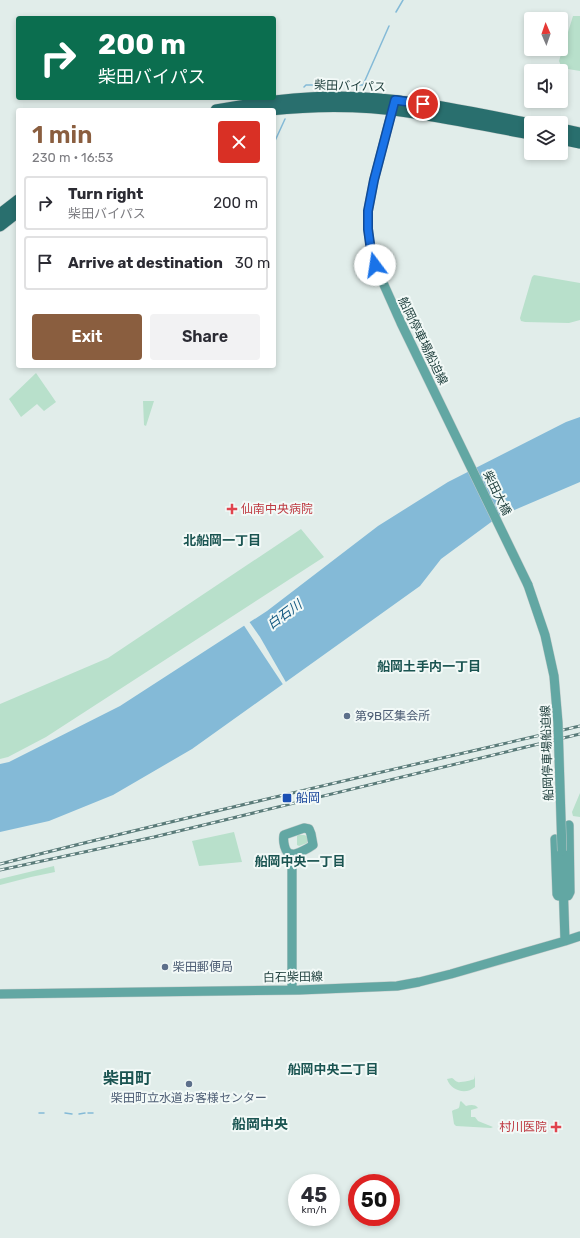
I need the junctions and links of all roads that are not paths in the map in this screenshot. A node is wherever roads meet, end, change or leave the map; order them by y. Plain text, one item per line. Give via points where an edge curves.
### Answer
1 (394, 105) junction
2 (227, 108) edge
3 (276, 110) edge
4 (524, 123) edge
5 (568, 130) edge
6 (524, 133) edge
7 (580, 133) edge
8 (568, 140) edge
9 (580, 143) edge
10 (16, 202) edge
11 (0, 214) edge
12 (16, 214) edge
13 (0, 226) edge
14 (452, 427) joint
15 (521, 569) joint
16 (569, 824) dead end
17 (555, 839) dead end
18 (292, 854) dead end
19 (564, 896) junction
20 (580, 936) edge
21 (565, 941) junction
22 (292, 990) junction
23 (0, 994) edge

1 - 2 highway, 柴田バイパス via 331,97 292,98
1 - 3 highway, 柴田バイパス via 369,108 325,106
1 - 4 highway, 柴田バイパス via 438,107
1 - 6 highway, 柴田バイパス
1 - 14 main road, 船岡停車場船迫線 via 368,211 371,251 390,299
5 - 7 highway
8 - 9 highway
10 - 11 highway
12 - 13 highway
14 - 15 main road, 柴田大橋
15 - 19 main road, 船岡停車場船迫線, bridge via 546,635 556,685
16 - 19 main road via 570,892 568,896
17 - 19 main road via 557,894
18 - 22 main road
19 - 21 main road, 船岡停車場船迫線
20 - 21 main road, 白石柴田線
21 - 22 main road, 白石柴田線 via 457,972 397,986
22 - 23 main road, 白石柴田線

